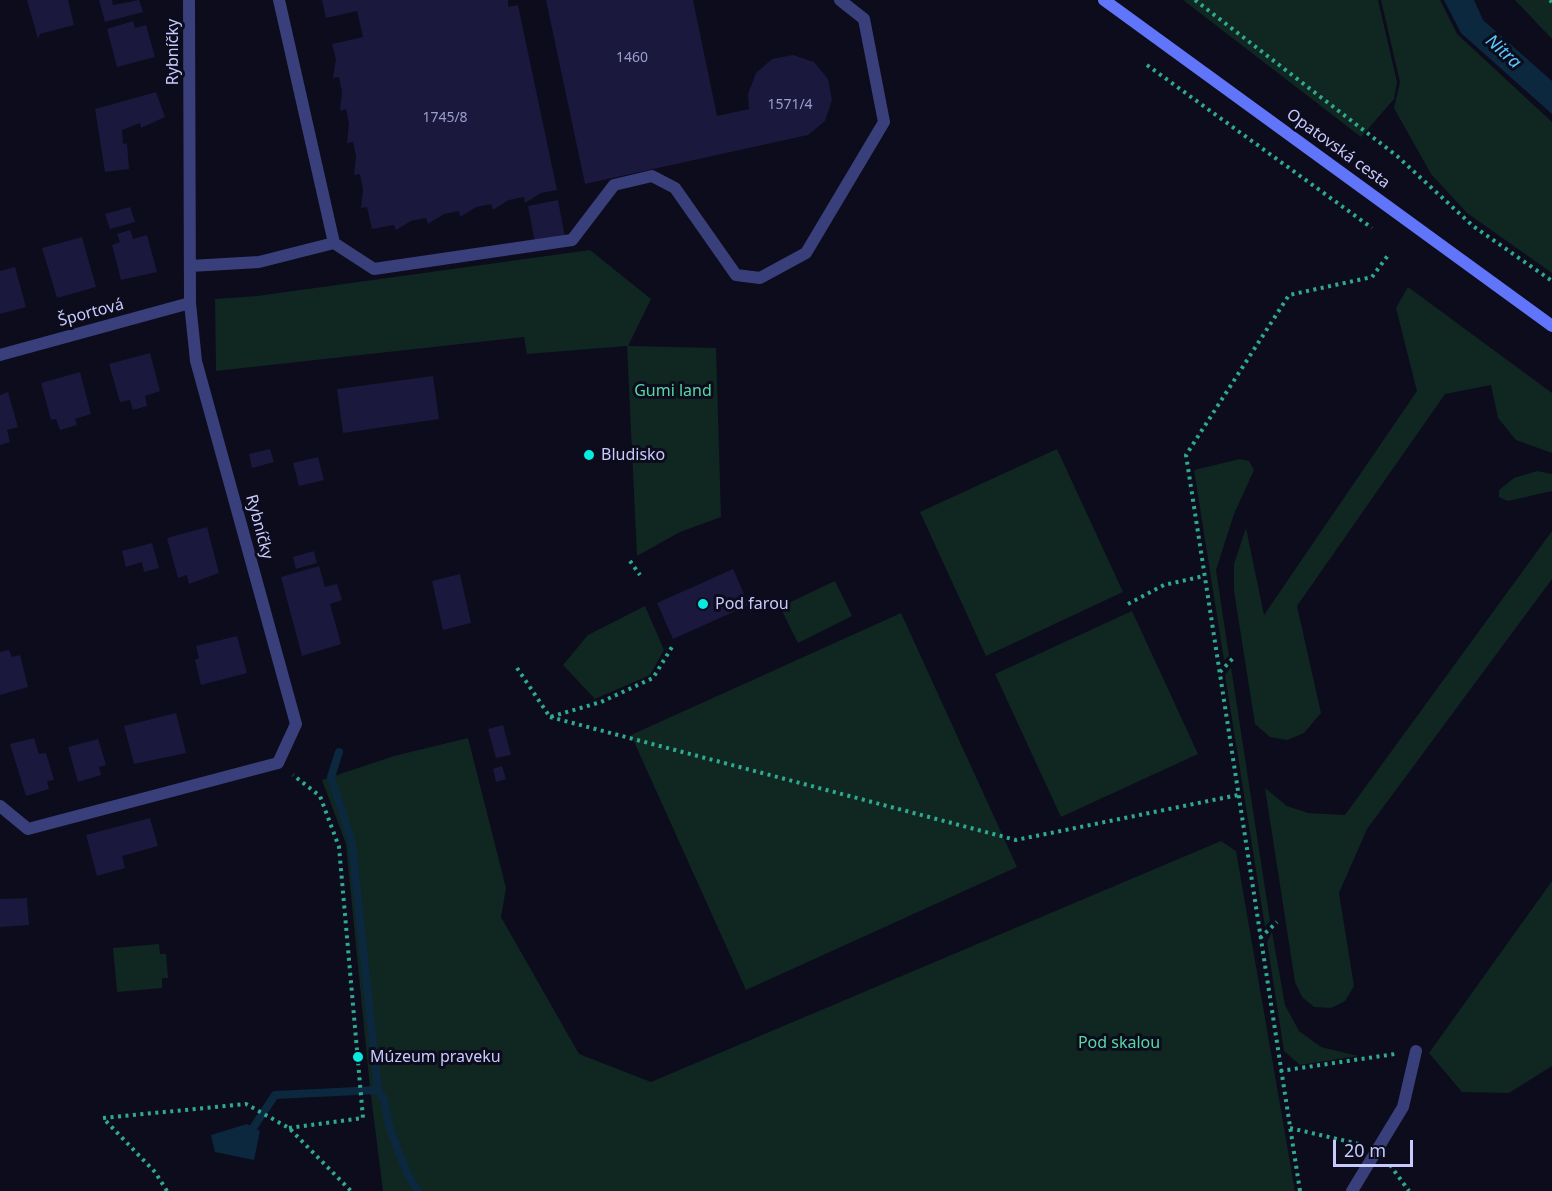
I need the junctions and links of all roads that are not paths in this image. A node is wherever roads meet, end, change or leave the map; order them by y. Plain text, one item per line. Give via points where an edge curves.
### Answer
1 (189, 0) edge
2 (279, 0) edge
3 (840, 0) edge
4 (1104, 0) edge
5 (334, 243) junction
6 (190, 266) junction
7 (190, 303) junction
8 (1552, 326) edge
9 (0, 355) edge
10 (0, 806) edge
11 (1416, 1051) road end
12 (1352, 1191) edge

1 - 6 street, Rybníčky
2 - 5 street
3 - 5 street via 864,19 884,123 806,253 760,278 736,275 675,188 652,176 614,185 572,240 374,269
4 - 8 street, Opatovská cesta
5 - 6 street via 259,262
6 - 7 street, Rybníčky
7 - 9 street, Športová
7 - 10 street, Rybníčky via 196,361 296,724 279,763 28,830
11 - 12 street via 1403,1107

